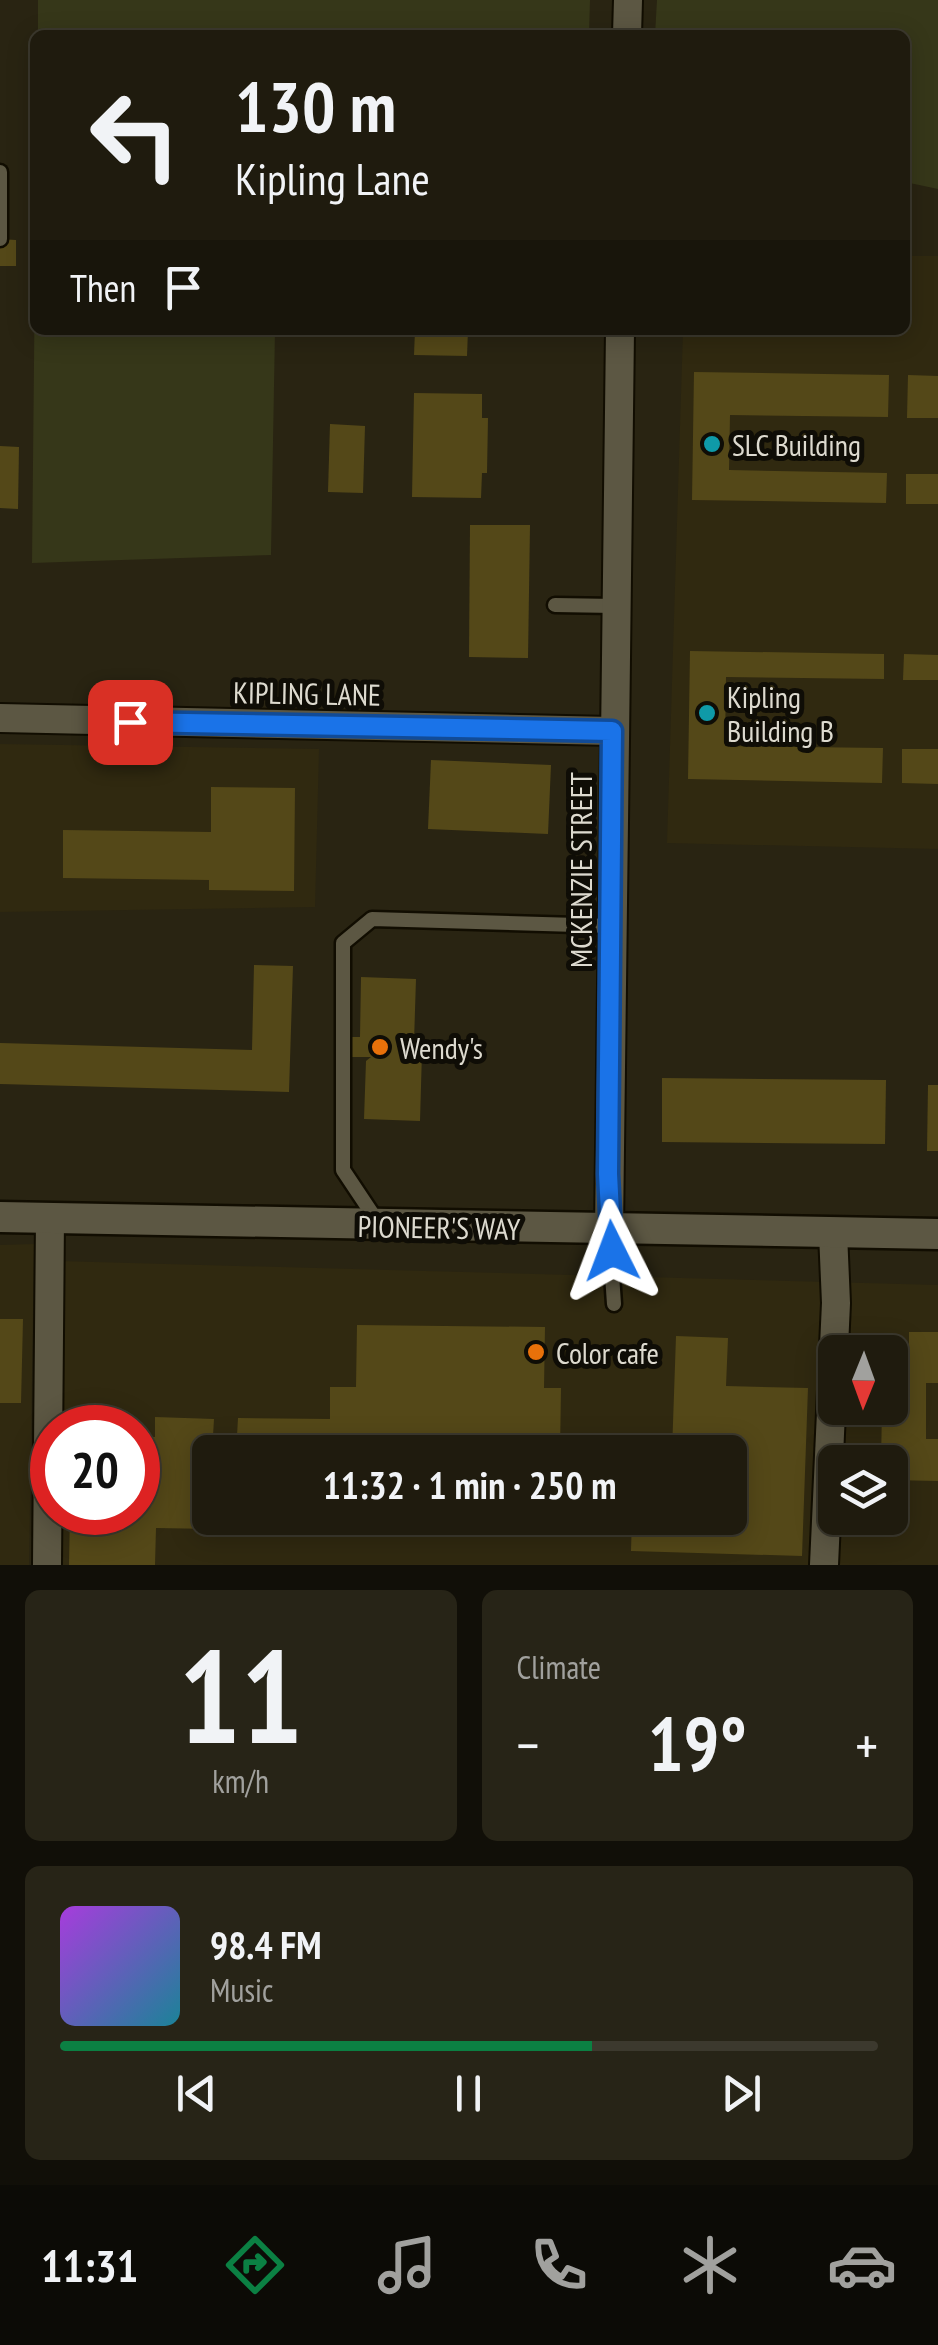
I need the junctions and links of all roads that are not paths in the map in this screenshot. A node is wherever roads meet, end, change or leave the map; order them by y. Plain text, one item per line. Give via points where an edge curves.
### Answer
1 (628, 0) edge
2 (627, 30) edge
3 (0, 172) edge
4 (0, 240) edge
5 (620, 335) edge
6 (555, 606) dead end
7 (615, 606) junction
8 (0, 718) edge
9 (612, 731) junction
10 (612, 926) junction
11 (0, 1217) edge
12 (50, 1218) junction
13 (380, 1226) junction
14 (609, 1231) junction
15 (833, 1232) junction
16 (938, 1234) edge
17 (614, 1304) dead end
18 (47, 1565) edge
19 (824, 1565) edge

1 - 2 street
3 - 4 lane
5 - 7 street, MCKENZIE STREET
6 - 7 lane
7 - 9 street, MCKENZIE STREET
8 - 9 street, KIPLING LANE
9 - 10 street, MCKENZIE STREET
10 - 13 lane via 372,920 343,943 343,1170
10 - 14 street, MCKENZIE STREET
11 - 12 main road, PIONEER'S WAY
12 - 13 main road, PIONEER'S WAY
12 - 18 street
13 - 14 main road, PIONEER'S WAY
14 - 15 main road, PIONEER'S WAY
14 - 17 lane
15 - 16 main road, PIONEER'S WAY
15 - 19 street

